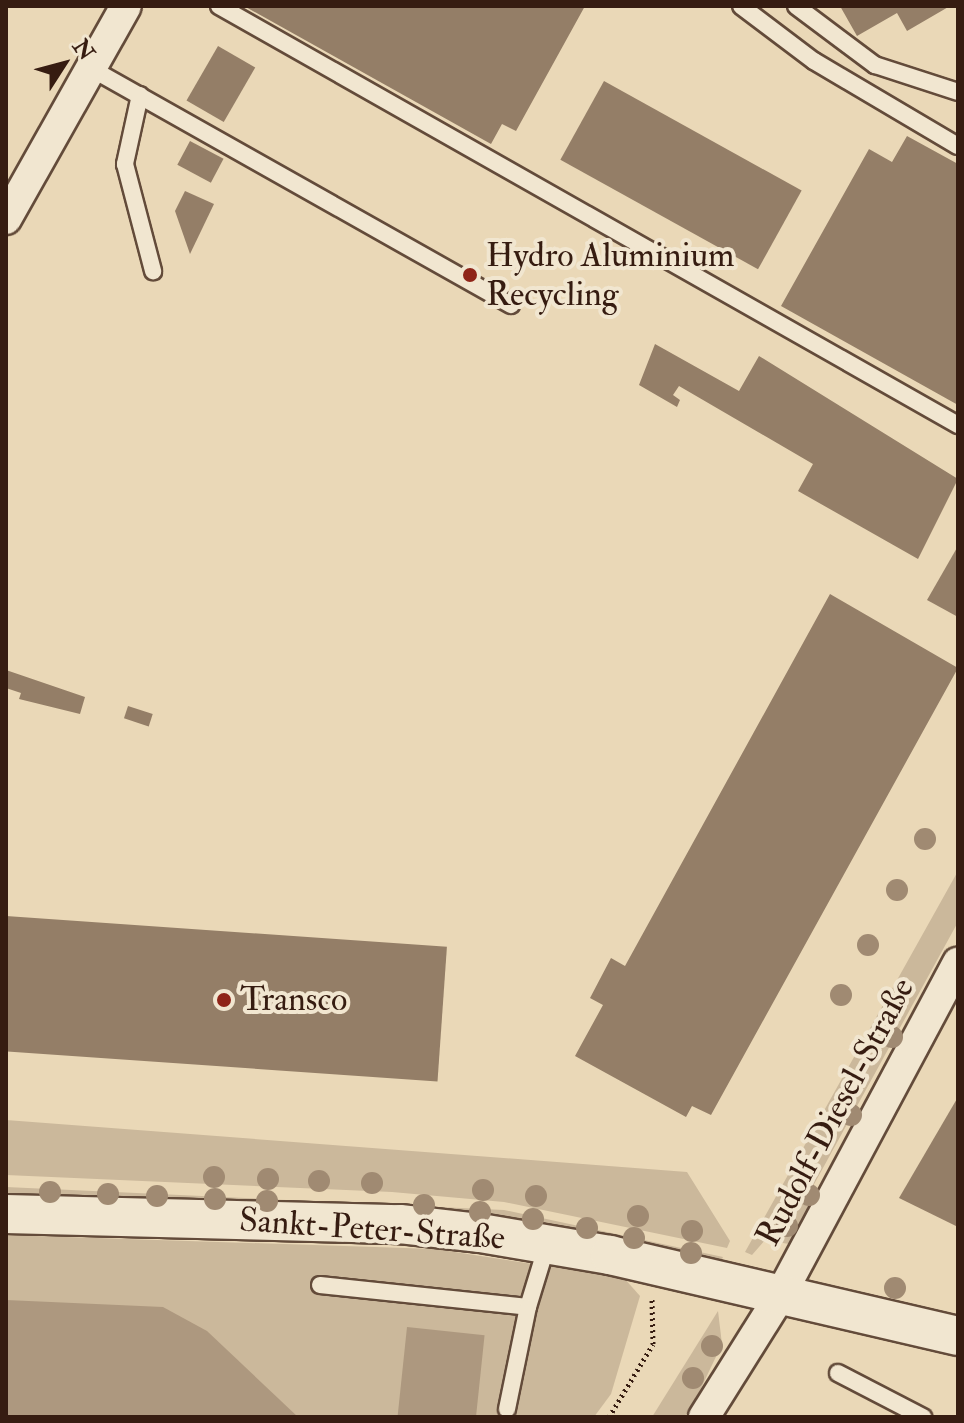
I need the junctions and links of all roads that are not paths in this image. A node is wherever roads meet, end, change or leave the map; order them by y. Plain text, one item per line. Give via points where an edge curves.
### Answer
1 (126, 6) edge
2 (219, 6) edge
3 (741, 6) edge
4 (796, 6) edge
5 (92, 69) junction
6 (958, 92) edge
7 (140, 95) junction
8 (958, 146) edge
9 (7, 213) edge
10 (153, 271) dead end
11 (511, 305) dead end
12 (958, 425) edge
13 (958, 963) edge
14 (6, 1214) edge
15 (548, 1243) junction
16 (320, 1285) dead end
17 (780, 1296) junction
18 (528, 1307) junction
19 (958, 1336) edge
20 (838, 1373) dead end
21 (507, 1409) dead end
22 (704, 1417) edge
23 (923, 1417) edge

1 - 5 street
2 - 12 lane
3 - 8 lane via 814,61
4 - 6 lane via 875,65
5 - 7 lane
5 - 9 street
7 - 10 lane via 125,164
7 - 11 lane
13 - 17 street, Rudolf-Diesel-Straße
14 - 15 street, Sankt-Peter-Straße via 400,1224
15 - 17 street, Sankt-Peter-Straße
15 - 18 lane
16 - 18 lane
17 - 19 street, Sankt-Peter-Straße
17 - 22 street, Rudolf-Diesel-Straße
18 - 21 lane
20 - 23 lane

